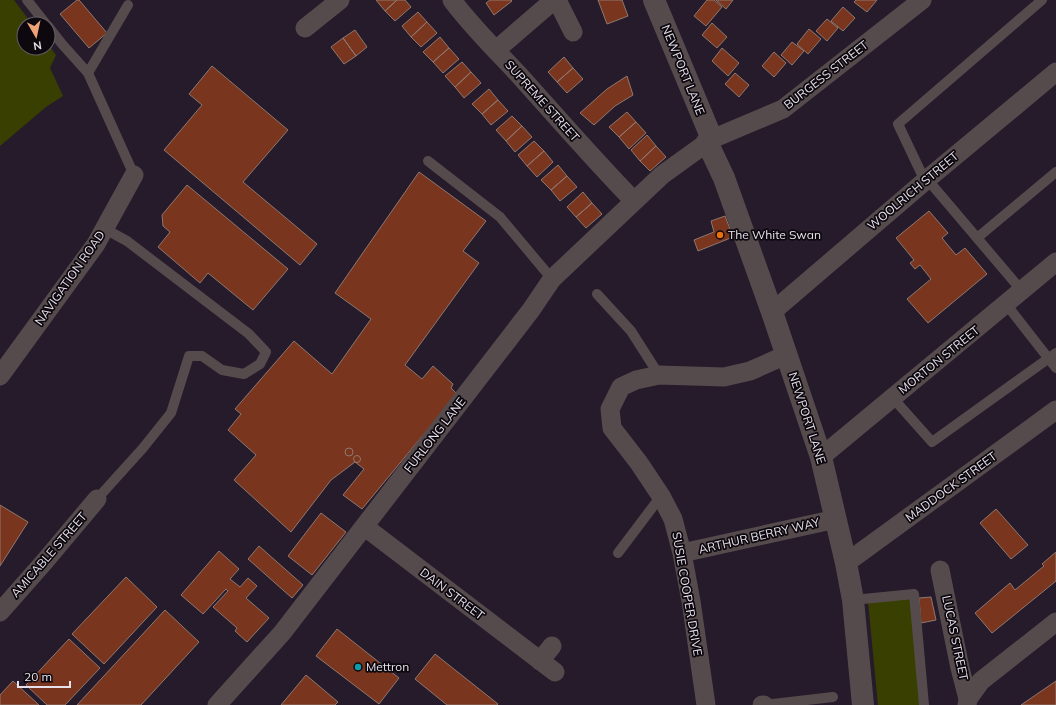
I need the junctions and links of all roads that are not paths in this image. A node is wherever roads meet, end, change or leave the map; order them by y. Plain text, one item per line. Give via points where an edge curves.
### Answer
1 (27, 0) edge
2 (340, 0) edge
3 (452, 0) edge
4 (556, 0) edge
5 (922, 0) edge
6 (1042, 0) edge
7 (656, 1) edge
8 (128, 5) dead end
9 (40, 16) edge
10 (305, 28) dead end
11 (573, 32) dead end
12 (56, 36) edge
13 (496, 50) junction
14 (1056, 72) edge
15 (88, 73) junction
16 (710, 141) junction
17 (428, 161) dead end
18 (1056, 172) edge
19 (662, 175) joint
20 (134, 176) joint
21 (926, 180) junction
22 (634, 201) junction
23 (105, 229) junction
24 (977, 238) junction
25 (1056, 262) edge
26 (552, 279) junction
27 (1022, 291) junction
28 (597, 294) dead end
29 (1006, 304) junction
30 (772, 312) junction
31 (786, 355) junction
32 (1052, 356) edge
33 (1056, 368) edge
34 (659, 375) junction
35 (0, 376) edge
36 (892, 397) junction
37 (1056, 410) edge
38 (821, 457) junction
39 (662, 496) junction
40 (97, 499) joint
41 (836, 519) junction
42 (365, 527) junction
43 (618, 553) dead end
44 (682, 553) junction
45 (846, 563) junction
46 (940, 570) dead end
47 (852, 600) junction
48 (0, 612) edge
49 (1056, 622) edge
50 (552, 646) dead end
51 (833, 697) dead end
52 (968, 702) edge
53 (217, 705) edge
54 (706, 705) edge
55 (763, 705) edge
56 (863, 705) edge
57 (924, 705) edge

1 - 9 lane
2 - 10 street
3 - 13 street, SUPREME STREET
4 - 11 street
4 - 13 street
5 - 16 street, BURGESS STREET via 783,109
6 - 21 lane via 898,124
7 - 16 street, NEWPORT LANE
8 - 15 lane
12 - 15 lane
13 - 22 street, SUPREME STREET
14 - 21 street, WOOLRICH STREET
15 - 20 lane
16 - 19 street, BURGESS STREET
16 - 30 street, NEWPORT LANE
17 - 26 lane via 500,217
18 - 24 lane
19 - 22 street, FURLONG LANE
20 - 23 street, NAVIGATION ROAD
21 - 24 lane
21 - 30 street, WOOLRICH STREET
22 - 26 street, FURLONG LANE
23 - 35 street, NAVIGATION ROAD
23 - 40 lane via 126,241 249,334 266,352 260,364 244,374 222,370 202,356 189,356 171,413
24 - 27 lane
25 - 27 street, MORTON STREET
26 - 42 street, FURLONG LANE
27 - 29 street, MORTON STREET
28 - 34 lane via 631,331
29 - 32 lane
29 - 36 street, MORTON STREET
30 - 31 street, NEWPORT LANE
31 - 34 street, SUSIE COOPER DRIVE via 750,371 724,377
31 - 38 street, NEWPORT LANE
32 - 33 lane
32 - 36 lane via 932,442
34 - 39 street, SUSIE COOPER DRIVE via 636,380 621,387 610,409 612,428
36 - 38 street, MORTON STREET
37 - 45 street, MADDOCK STREET
38 - 41 street, NEWPORT LANE
39 - 43 lane
39 - 44 street, SUSIE COOPER DRIVE via 673,519
40 - 48 street, AMICABLE STREET
41 - 44 street, ARTHUR BERRY WAY
41 - 45 street, NEWPORT LANE
42 - 50 street, DAIN STREET via 547,667
42 - 53 street, FURLONG LANE via 282,633
44 - 54 street, SUSIE COOPER DRIVE
45 - 47 street, NEWPORT LANE
46 - 52 street, LUCAS STREET
47 - 56 street, NEWPORT LANE
47 - 57 lane via 914,594
49 - 52 street via 981,681
51 - 55 lane

